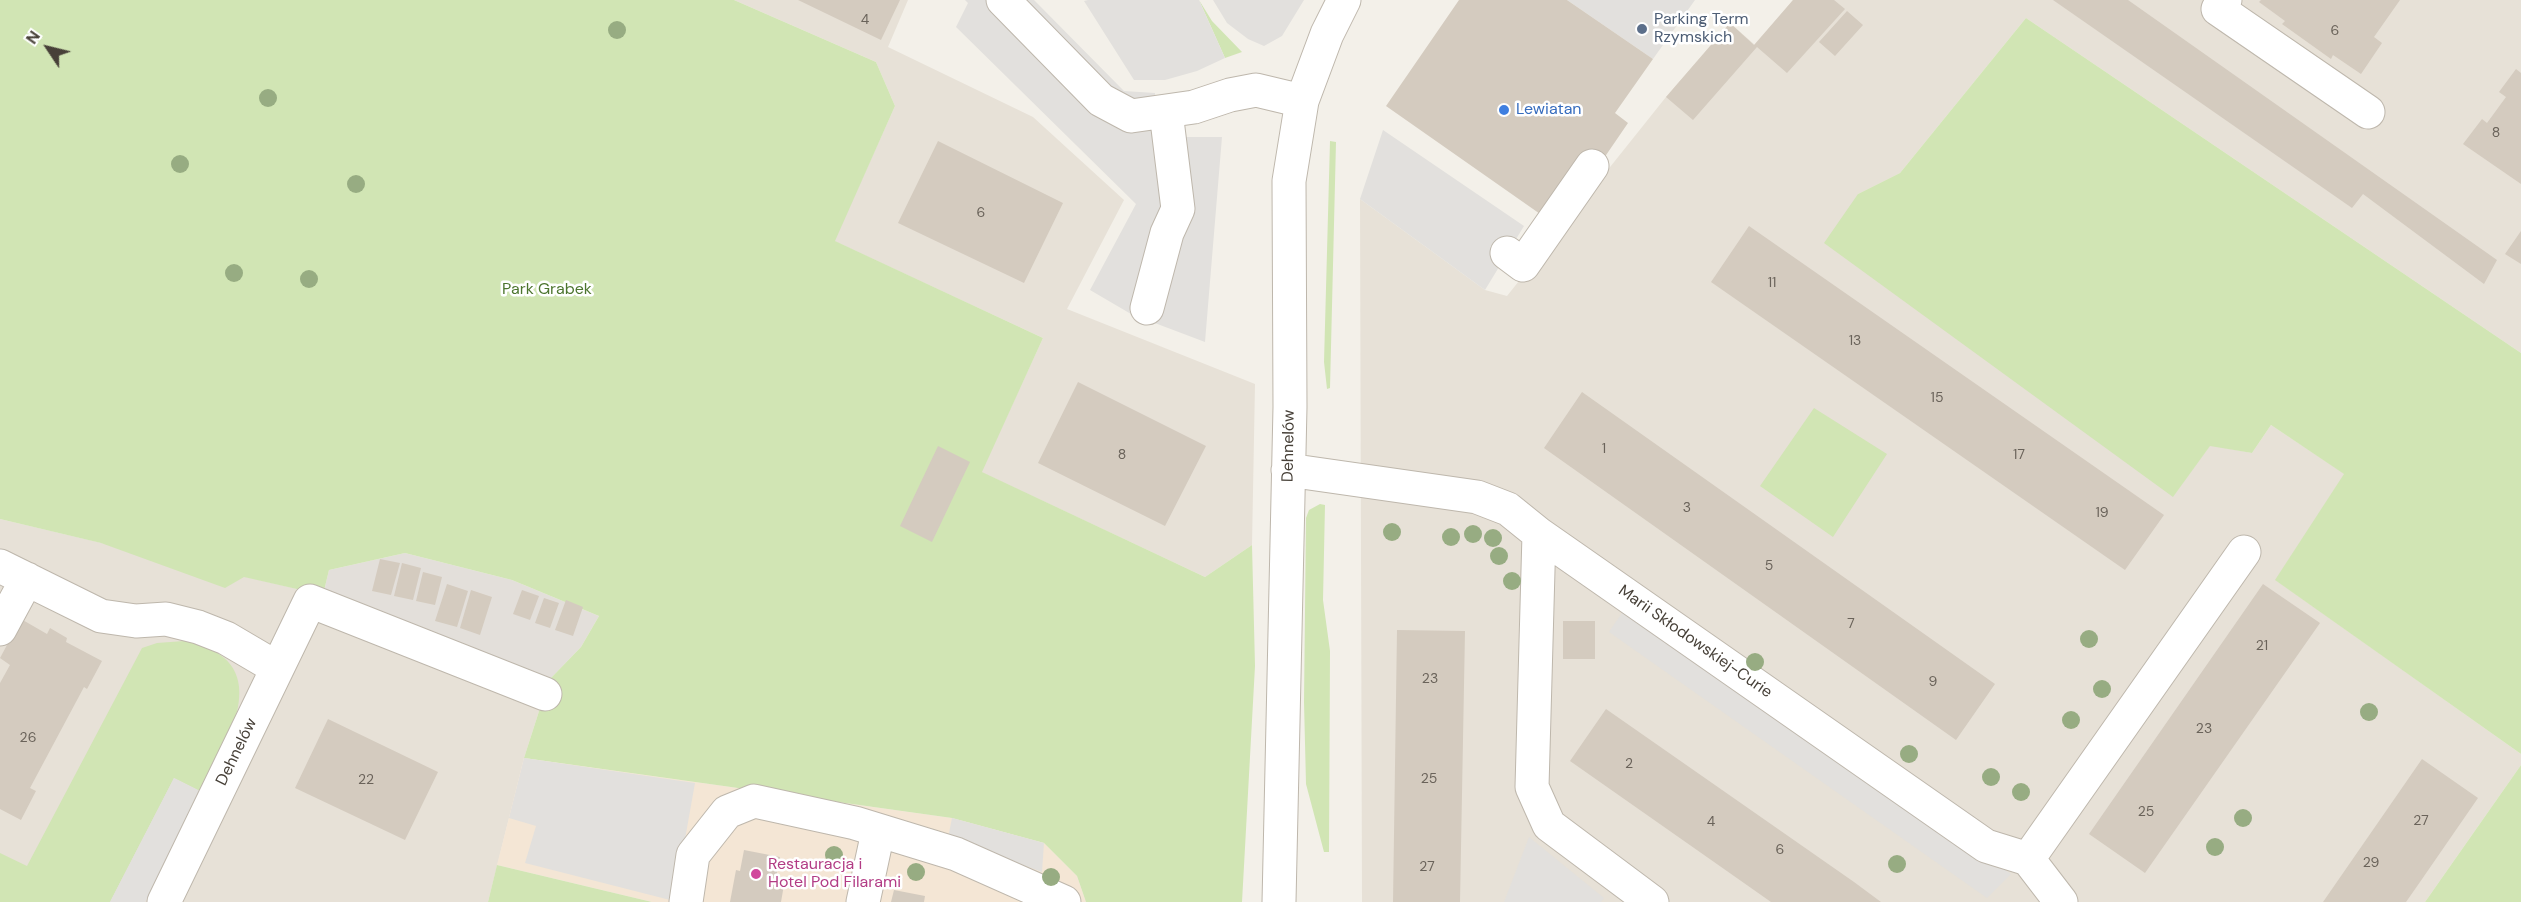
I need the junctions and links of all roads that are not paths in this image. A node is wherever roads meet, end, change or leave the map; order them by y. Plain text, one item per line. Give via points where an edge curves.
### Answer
1 (1003, 0) edge
2 (1344, 0) edge
3 (2224, 0) edge
4 (1302, 101) junction
5 (1166, 112) junction
6 (2368, 112) dead end
7 (1592, 166) dead end
8 (1507, 253) dead end
9 (1147, 308) dead end
10 (1288, 470) junction
11 (1539, 534) junction
12 (2244, 552) dead end
13 (13, 572) edge
14 (0, 629) edge
15 (277, 668) junction
16 (545, 694) dead end
17 (878, 832) junction
18 (2028, 859) junction
19 (164, 902) edge
20 (686, 902) edge
21 (863, 902) edge
22 (1064, 902) edge
23 (1279, 902) edge
24 (1652, 902) edge
25 (2061, 902) edge

1 - 5 street via 1101,100 1131,116
2 - 4 street, Dehnelów
3 - 6 street via 2218,9
4 - 5 street via 1256,90
4 - 10 street, Dehnelów via 1289,181
5 - 9 street via 1178,208 1167,233
7 - 8 street via 1523,265
10 - 11 street, Marii Skłodowskiej-Curie via 1477,497 1508,509
10 - 23 street, Dehnelów
11 - 18 street, Marii Skłodowskiej-Curie via 1986,846
11 - 24 street via 1532,787 1549,825
12 - 18 street
13 - 14 street
13 - 15 street via 101,616 136,621 166,619 198,627 226,638
15 - 16 street, Dehnelów via 310,601
15 - 19 street, Dehnelów
17 - 20 street via 855,823 754,801 726,812 693,855
17 - 21 street
17 - 22 street via 956,854
18 - 25 street

